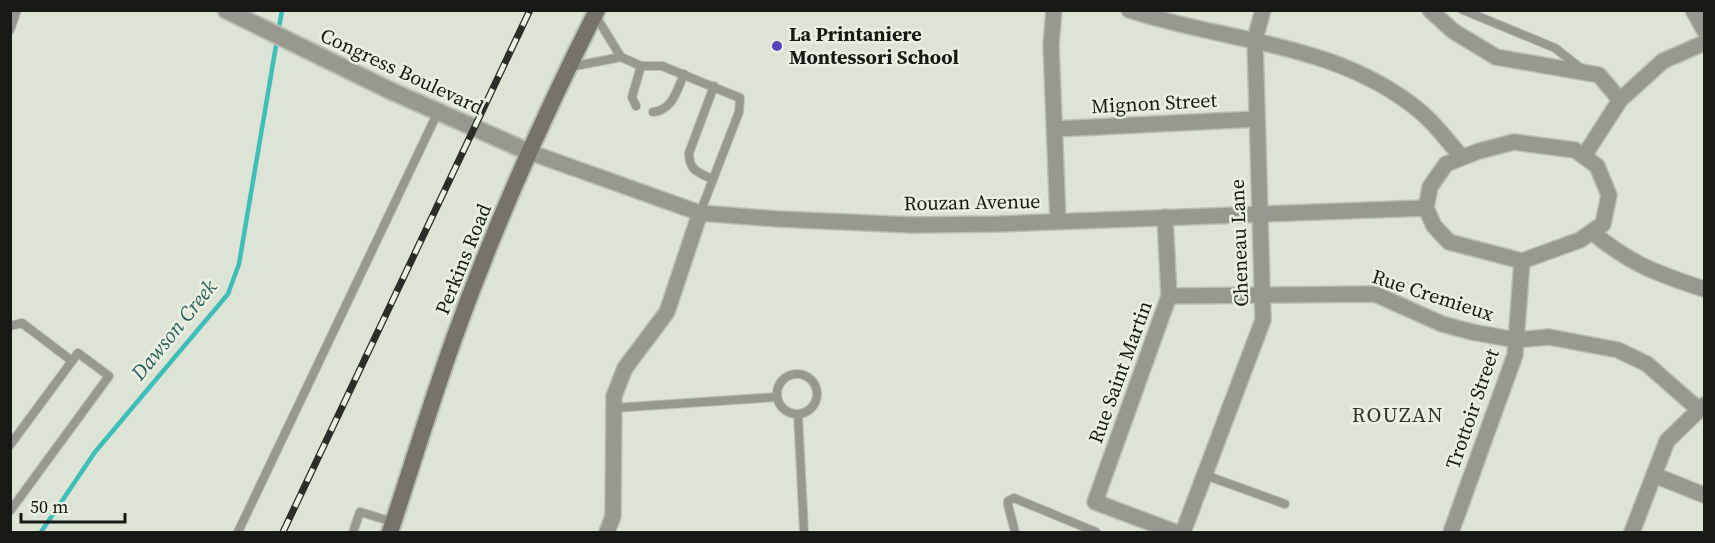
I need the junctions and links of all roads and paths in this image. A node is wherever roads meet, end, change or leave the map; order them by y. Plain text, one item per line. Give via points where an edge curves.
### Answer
1 (17, 10) edge
2 (1054, 10) edge
3 (1129, 10) edge
4 (1263, 10) edge
5 (1430, 10) edge
6 (1463, 10) edge
7 (1693, 10) edge
8 (596, 12) edge
9 (232, 14) edge
10 (10, 30) edge
11 (1704, 30) edge
12 (1255, 39) junction
13 (1704, 43) edge
14 (621, 57) junction
15 (641, 66) junction
16 (569, 67) junction
17 (1584, 70) junction
18 (684, 74) junction
19 (714, 86) junction
20 (1620, 100) junction
21 (636, 106) dead end
22 (438, 112) junction
23 (653, 112) dead end
24 (1257, 119) junction
25 (1054, 129) junction
26 (529, 152) junction
27 (1584, 156) junction
28 (1462, 157) junction
29 (712, 179) junction
30 (1426, 208) junction
31 (700, 213) junction
32 (1259, 214) junction
33 (1165, 218) junction
34 (1058, 221) junction
35 (1592, 232) junction
36 (1522, 261) junction
37 (1704, 289) edge
38 (1263, 295) junction
39 (1169, 296) junction
40 (10, 326) edge
41 (1516, 340) junction
42 (72, 361) junction
43 (777, 397) junction
44 (1701, 407) edge
45 (614, 408) junction
46 (798, 414) junction
47 (10, 446) edge
48 (1654, 474) junction
49 (1205, 475) junction
50 (1704, 495) edge
51 (1285, 504) dead end
52 (10, 511) edge
53 (392, 527) edge
54 (238, 532) edge
55 (353, 532) edge
56 (607, 532) edge
57 (804, 532) edge
58 (1015, 532) edge
59 (1096, 532) edge
60 (1175, 532) edge
61 (1184, 532) edge
62 (1452, 532) edge
63 (1632, 532) edge

1 - 10 lane
2 - 25 street
3 - 12 street via 1166,22
4 - 12 street, Cheneau Lane
5 - 17 street via 1453,31 1496,57
6 - 17 lane via 1555,48
7 - 11 street
8 - 14 lane
8 - 16 main road, Perkins Road
9 - 22 street, Congress Boulevard
12 - 24 street, Cheneau Lane
12 - 28 street via 1327,59 1377,81 1423,114
13 - 20 street via 1663,61
14 - 15 lane
14 - 16 lane
15 - 18 lane via 662,66
15 - 21 lane via 632,97
16 - 26 main road, Perkins Road
17 - 20 street via 1599,75
18 - 19 lane
18 - 23 lane via 670,105
19 - 29 lane via 689,153 693,171
19 - 29 lane via 735,94 740,104
20 - 27 street
22 - 26 street, Congress Boulevard
22 - 54 lane
24 - 25 street, Mignon Street
24 - 32 street, Cheneau Lane
25 - 34 street
26 - 31 street, Rouzan Avenue
26 - 53 main road, Perkins Road via 456,333
27 - 28 street via 1575,150 1514,142
27 - 35 street via 1597,166 1609,195 1604,224
28 - 30 street via 1446,164 1430,187
29 - 31 lane
30 - 32 street, Rouzan Avenue
30 - 36 street via 1434,226 1449,242
31 - 34 street, Rouzan Avenue via 913,225
31 - 45 street via 667,312 626,368 614,396
32 - 33 street, Rouzan Avenue
32 - 38 street, Cheneau Lane
33 - 34 street, Rouzan Avenue
33 - 39 street, Rue Saint Martin
35 - 36 street
35 - 37 street via 1651,272
36 - 41 street, Trottoir Street
38 - 39 street, Rue Cremieux
38 - 41 street, Rue Cremieux via 1375,294 1442,324
38 - 49 street, Cheneau Lane via 1263,320
39 - 60 street, Rue Saint Martin via 1095,502
40 - 42 lane via 22,323
41 - 44 street, Rue Cremieux via 1548,337 1618,350 1647,364
41 - 62 street, Trottoir Street via 1515,356
42 - 47 lane
42 - 52 lane via 78,353 109,376
43 - 45 lane
43 - 46 lane via 783,408
43 - 46 lane via 784,379 796,374 809,378 816,388 816,401
44 - 48 street via 1668,441
45 - 56 street via 613,516
46 - 57 lane
48 - 50 street
48 - 63 street
49 - 51 lane
49 - 61 street, Cheneau Lane
53 - 55 lane via 360,512
58 - 59 lane via 1008,505 1014,498

